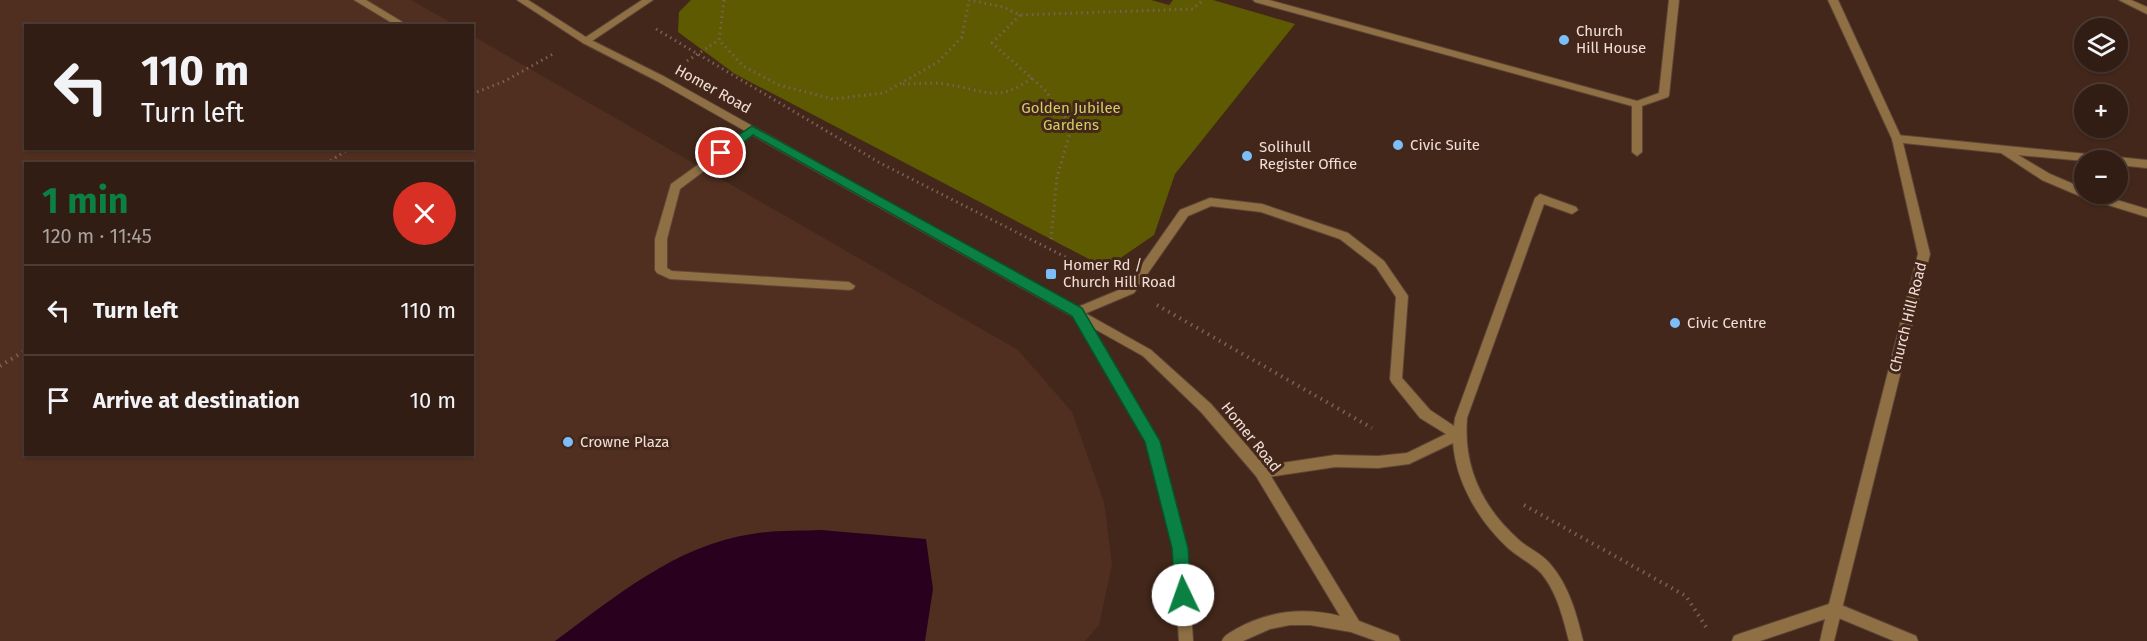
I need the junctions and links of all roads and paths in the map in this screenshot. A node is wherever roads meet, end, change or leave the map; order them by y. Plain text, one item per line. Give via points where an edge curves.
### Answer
1 (358, 0) edge
2 (522, 0) edge
3 (648, 0) edge
4 (724, 0) edge
5 (969, 0) edge
6 (1203, 0) edge
7 (1258, 0) edge
8 (1674, 0) edge
9 (1833, 0) edge
10 (2124, 0) edge
11 (2147, 11) edge
12 (630, 12) junction
13 (1020, 15) junction
14 (401, 24) edge
15 (586, 40) junction
16 (546, 49) dead end
17 (1032, 78) junction
18 (903, 84) junction
19 (474, 93) edge
20 (1637, 104) junction
21 (752, 130) junction
22 (1897, 139) junction
23 (2001, 149) junction
24 (347, 150) edge
25 (1637, 152) dead end
26 (2074, 156) edge
27 (329, 162) edge
28 (2128, 162) edge
29 (2147, 164) edge
30 (2074, 188) edge
31 (2120, 204) edge
32 (1572, 210) dead end
33 (2147, 213) edge
34 (1050, 239) dead end
35 (849, 286) dead end
36 (1130, 290) junction
37 (1077, 312) junction
38 (24, 351) edge
39 (0, 366) edge
40 (1458, 435) junction
41 (1409, 458) junction
42 (1261, 472) junction
43 (1515, 500) dead end
44 (1834, 609) junction
45 (1354, 624) junction
46 (1709, 632) dead end
47 (1186, 641) edge
48 (1229, 641) edge
49 (1393, 641) edge
50 (1576, 641) edge
51 (1739, 641) edge
52 (1827, 641) edge
53 (1911, 641) edge

1 - 14 street
2 - 15 street, Homer Road
3 - 12 street
4 - 18 path via 719,40 743,66 779,84 833,99 884,93
5 - 13 path via 1003,6
5 - 18 path via 962,37 938,62
6 - 13 path via 1193,9
7 - 20 street
8 - 20 street via 1664,95
9 - 22 street, Church Hill Road
10 - 11 street
12 - 15 street
12 - 36 path via 880,163
13 - 17 path via 992,43
15 - 21 street, Homer Road
16 - 19 path via 554,55
17 - 18 path via 1015,92 996,95 946,84
17 - 34 path via 1072,126 1057,177
20 - 25 street
21 - 35 street via 675,187 661,239 661,270 670,275
21 - 37 street, Homer Road
22 - 23 street
22 - 44 street, Church Hill Road via 1924,254
23 - 26 street
23 - 30 street via 2046,177
24 - 27 path
28 - 29 street
31 - 33 street
32 - 40 street via 1540,198
36 - 37 street
36 - 40 street via 1184,213 1210,202 1262,208 1344,236 1380,264 1402,296 1396,379 1425,414
36 - 41 path via 1362,420
37 - 42 street, Homer Road via 1147,353 1206,408
37 - 47 street via 1152,441 1180,548
38 - 39 path
40 - 41 street
40 - 50 street via 1465,472 1482,511 1514,545 1545,568 1558,587
41 - 42 street
42 - 45 street, Homer Road
43 - 46 path via 1686,596
44 - 51 street
44 - 52 street, Church Hill Road
44 - 53 street
45 - 48 street via 1295,616 1248,628
45 - 49 street

